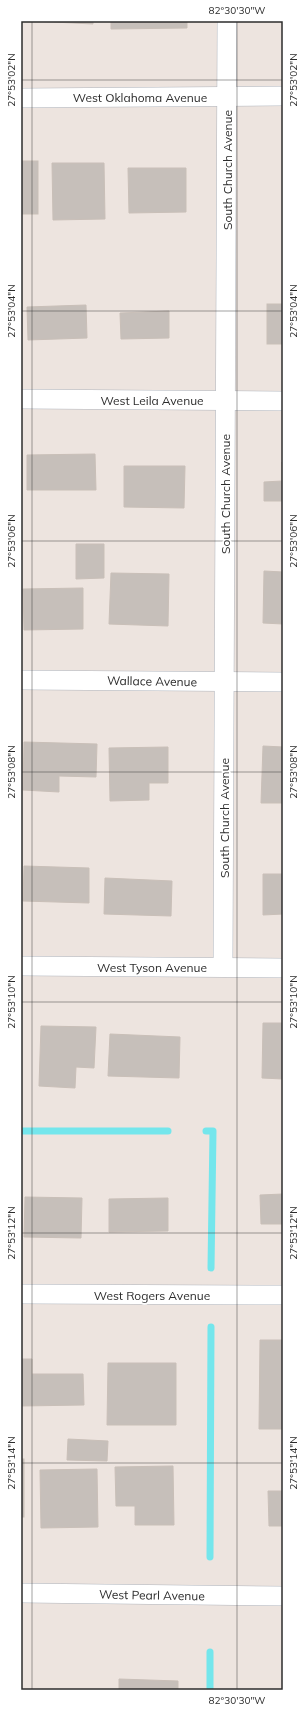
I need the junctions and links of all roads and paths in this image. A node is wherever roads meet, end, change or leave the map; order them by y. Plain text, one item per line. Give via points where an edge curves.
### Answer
1 (227, 21) edge
2 (283, 96) edge
3 (228, 97) junction
4 (21, 98) edge
5 (21, 399) edge
6 (225, 400) junction
7 (283, 401) edge
8 (21, 680) edge
9 (225, 682) junction
10 (283, 682) edge
11 (21, 966) edge
12 (223, 967) junction
13 (283, 968) edge
14 (21, 1294) edge
15 (283, 1295) edge
16 (21, 1593) edge
17 (283, 1596) edge

1 - 3 street, South Church Avenue
2 - 3 street, West Oklahoma Avenue
3 - 4 street, West Oklahoma Avenue
3 - 6 street, South Church Avenue
5 - 6 street, West Leila Avenue
6 - 7 street, West Leila Avenue
6 - 9 street, South Church Avenue
8 - 9 street, Wallace Avenue
9 - 10 street, Wallace Avenue
9 - 12 street, South Church Avenue
11 - 12 street, West Tyson Avenue
12 - 13 street, West Tyson Avenue
14 - 15 street, West Rogers Avenue
16 - 17 street, West Pearl Avenue

